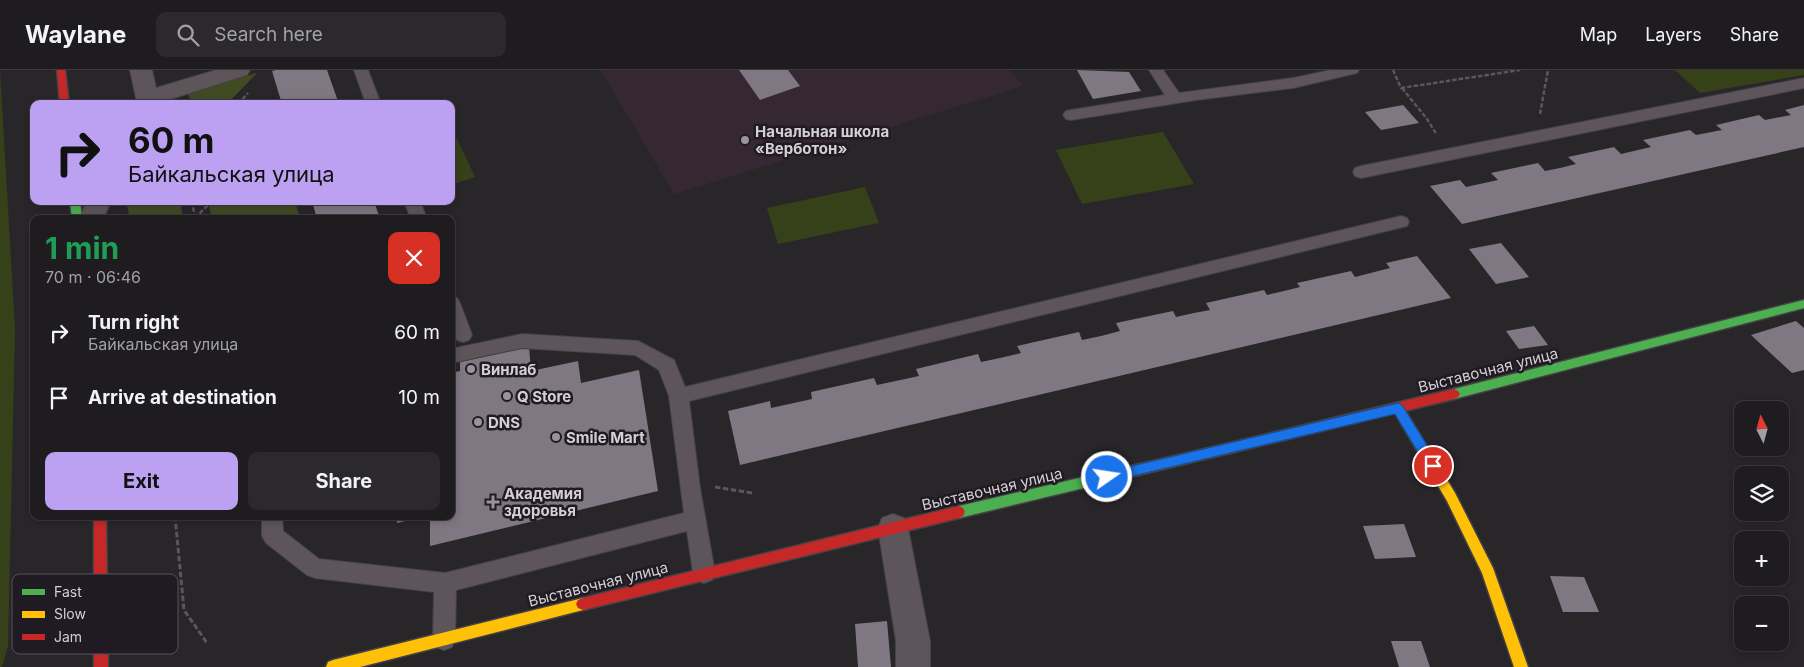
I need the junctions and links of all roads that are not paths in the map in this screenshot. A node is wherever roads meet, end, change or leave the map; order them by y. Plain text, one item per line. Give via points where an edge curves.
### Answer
1 (61, 70) edge
2 (141, 70) edge
3 (239, 70) edge
4 (361, 70) edge
5 (1156, 70) edge
6 (1352, 70) edge
7 (1804, 83) edge
8 (1175, 98) junction
9 (65, 100) edge
10 (145, 100) edge
11 (148, 100) edge
12 (372, 100) edge
13 (1071, 115) dead end
14 (1361, 172) dead end
15 (1401, 222) dead end
16 (1804, 304) edge
17 (455, 314) edge
18 (463, 335) dead end
19 (455, 355) edge
20 (679, 396) junction
21 (1398, 408) junction
22 (696, 519) junction
23 (100, 520) edge
24 (272, 520) edge
25 (894, 528) junction
26 (704, 573) junction
27 (100, 574) edge
28 (445, 583) junction
29 (444, 638) junction
30 (101, 654) edge
31 (411, 657) edge
32 (101, 667) edge
33 (333, 667) edge
34 (913, 667) edge
35 (1521, 667) edge

1 - 9 street
2 - 10 street
3 - 11 street
4 - 12 lane
5 - 8 lane
6 - 8 lane via 1293,83
7 - 14 lane
8 - 13 lane
15 - 20 lane
16 - 21 street, Выставочная улица
17 - 18 lane
19 - 20 lane via 522,341 638,348 667,365
20 - 22 lane
21 - 25 street, Выставочная улица
21 - 35 street via 1451,497 1488,572
22 - 26 lane
22 - 28 lane
23 - 27 street
24 - 28 lane via 272,536 315,568
25 - 26 street, Выставочная улица
25 - 34 street via 913,641
26 - 29 street, Выставочная улица
28 - 29 lane
29 - 31 street, Выставочная улица
30 - 32 street
31 - 33 street, Выставочная улица

